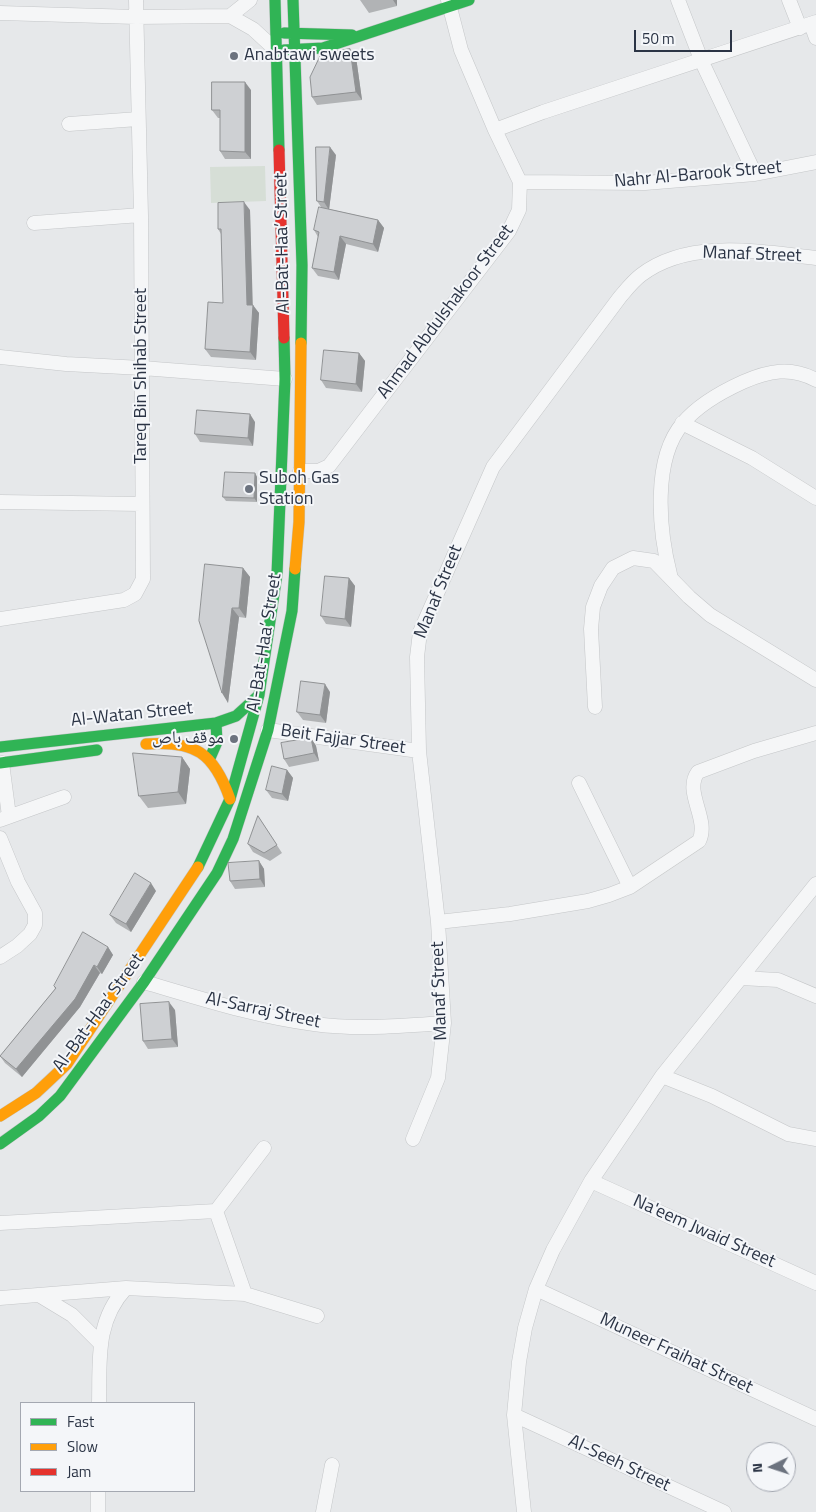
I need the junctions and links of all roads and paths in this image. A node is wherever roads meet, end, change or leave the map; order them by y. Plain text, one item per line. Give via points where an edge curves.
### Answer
1 (136, 0) edge
2 (250, 0) edge
3 (275, 0) edge
4 (293, 0) edge
5 (298, 0) edge
6 (469, 0) edge
7 (678, 0) edge
8 (790, 0) edge
9 (448, 4) edge
10 (0, 13) edge
11 (230, 16) junction
12 (136, 17) junction
13 (809, 25) edge
14 (296, 32) junction
15 (276, 33) junction
16 (322, 33) junction
17 (362, 36) junction
18 (816, 38) edge
19 (323, 48) junction
20 (277, 50) junction
21 (296, 50) junction
22 (315, 59) dead end
23 (702, 62) junction
24 (308, 70) dead end
25 (298, 94) junction
26 (138, 120) junction
27 (69, 124) dead end
28 (495, 130) junction
29 (816, 162) edge
30 (755, 174) junction
31 (520, 182) junction
32 (141, 215) junction
33 (34, 222) dead end
34 (816, 258) edge
35 (0, 357) edge
36 (142, 368) junction
37 (286, 379) junction
38 (816, 380) edge
39 (682, 423) junction
40 (300, 471) junction
41 (816, 498) edge
42 (0, 502) edge
43 (142, 504) junction
44 (670, 575) junction
45 (0, 619) edge
46 (816, 680) edge
47 (259, 695) junction
48 (595, 707) dead end
49 (216, 723) junction
50 (268, 730) junction
51 (816, 733) edge
52 (138, 745) dead end
53 (0, 747) edge
54 (109, 748) dead end
55 (419, 750) junction
56 (210, 758) junction
57 (1, 763) edge
58 (579, 783) dead end
59 (64, 797) dead end
60 (230, 800) junction
61 (5, 818) edge
62 (0, 838) edge
63 (816, 884) edge
64 (630, 887) junction
65 (438, 922) junction
66 (0, 956) edge
67 (741, 978) junction
68 (144, 982) junction
69 (816, 996) edge
70 (444, 1023) junction
71 (662, 1076) junction
72 (0, 1116) edge
73 (816, 1137) edge
74 (413, 1140) dead end
75 (0, 1144) edge
76 (264, 1148) dead end
77 (591, 1181) junction
78 (216, 1211) junction
79 (0, 1223) edge
80 (816, 1283) edge
81 (126, 1288) junction
82 (536, 1289) junction
83 (38, 1294) junction
84 (245, 1294) junction
85 (0, 1298) edge
86 (317, 1316) dead end
87 (100, 1343) junction
88 (99, 1402) edge
89 (514, 1415) junction
90 (816, 1419) edge
91 (332, 1465) dead end
92 (98, 1492) edge
93 (98, 1512) edge
94 (323, 1512) edge
95 (524, 1512) edge
96 (724, 1512) edge

1 - 12 street, Tareq Bin Shihab Street
2 - 11 street
3 - 15 street, Al-Bat-Haa’ Street
4 - 14 street, Al-Bat-Haa’ Street
5 - 16 street
6 - 9 street
7 - 23 street
8 - 13 street
9 - 17 street
9 - 28 street, Ahmad Abdulshakoor Street via 462,50
10 - 12 street
11 - 12 street
11 - 20 street via 253,29
12 - 26 street, Tareq Bin Shihab Street
13 - 18 street
13 - 23 street
14 - 15 street
14 - 16 street
14 - 21 street, Al-Bat-Haa’ Street
15 - 20 street, Al-Bat-Haa’ Street
16 - 17 street
17 - 19 street
19 - 21 street
19 - 22 street
20 - 21 street
20 - 37 street, Al-Bat-Haa’ Street
21 - 25 street, Al-Bat-Haa’ Street
23 - 28 street
23 - 30 street
24 - 25 street
25 - 40 street, Al-Bat-Haa’ Street via 302,265
26 - 27 street
26 - 32 street, Tareq Bin Shihab Street
28 - 31 street, Ahmad Abdulshakoor Street
29 - 30 street, Nahr Al-Barook Street
30 - 31 street, Nahr Al-Barook Street via 645,183
31 - 40 street, Ahmad Abdulshakoor Street via 519,210 509,231 329,466 318,471
32 - 33 street
32 - 36 street, Tareq Bin Shihab Street
34 - 55 street, Manaf Street via 742,252 683,255 641,275 620,297 494,467 425,616 417,644
35 - 36 street
36 - 37 street
36 - 43 street, Tareq Bin Shihab Street
37 - 47 street, Al-Bat-Haa’ Street via 277,574
38 - 39 street via 791,371 768,373 723,392
39 - 41 street via 752,458
39 - 44 street via 667,454 662,491 662,534
40 - 50 street, Al-Bat-Haa’ Street via 292,611
42 - 43 street
43 - 45 street, Tareq Bin Shihab Street via 144,570 141,587 135,594 112,603
44 - 46 street via 688,597 710,615
44 - 48 street via 654,560 633,558 613,568 600,586 591,618
47 - 49 street, Al-Watan Street via 236,716
47 - 60 street, Al-Bat-Haa’ Street
49 - 53 street, Al-Watan Street
49 - 56 street via 217,742
50 - 55 street, Beit Fajjar Street
50 - 68 street, Al-Bat-Haa’ Street via 236,831 217,873
51 - 64 street via 698,772 693,784 703,830 699,841
52 - 56 street, Al-Watan Street via 180,743 190,745
54 - 57 street, Al-Watan Street
55 - 65 street, Manaf Street
56 - 60 street, Al-Watan Street via 224,778
57 - 61 street
58 - 64 street
59 - 61 street
60 - 72 street, Al-Bat-Haa’ Street via 195,874 66,1064 24,1103
62 - 66 street via 35,913 35,925 17,946
63 - 67 street
64 - 65 street via 588,901
65 - 70 street, Manaf Street
67 - 69 street via 778,980
67 - 71 street
68 - 70 street, Al-Sarraj Street via 211,1002 316,1024 378,1027
68 - 75 street, Al-Bat-Haa’ Street via 60,1096 40,1116
70 - 74 street, Manaf Street via 438,1078
71 - 73 street via 712,1096 788,1134
71 - 77 street
76 - 78 street
77 - 80 street, Na'eem Jwaid Street
77 - 82 street via 557,1242
78 - 79 street
78 - 84 street
81 - 83 street
81 - 84 street
81 - 87 street via 110,1308
82 - 89 street via 525,1328
82 - 90 street, Muneer Fraihat Street
83 - 85 street
83 - 87 street via 72,1315
84 - 86 street
87 - 88 street
89 - 95 street
89 - 96 street, Al-Seeh Street
91 - 94 street
92 - 93 street

